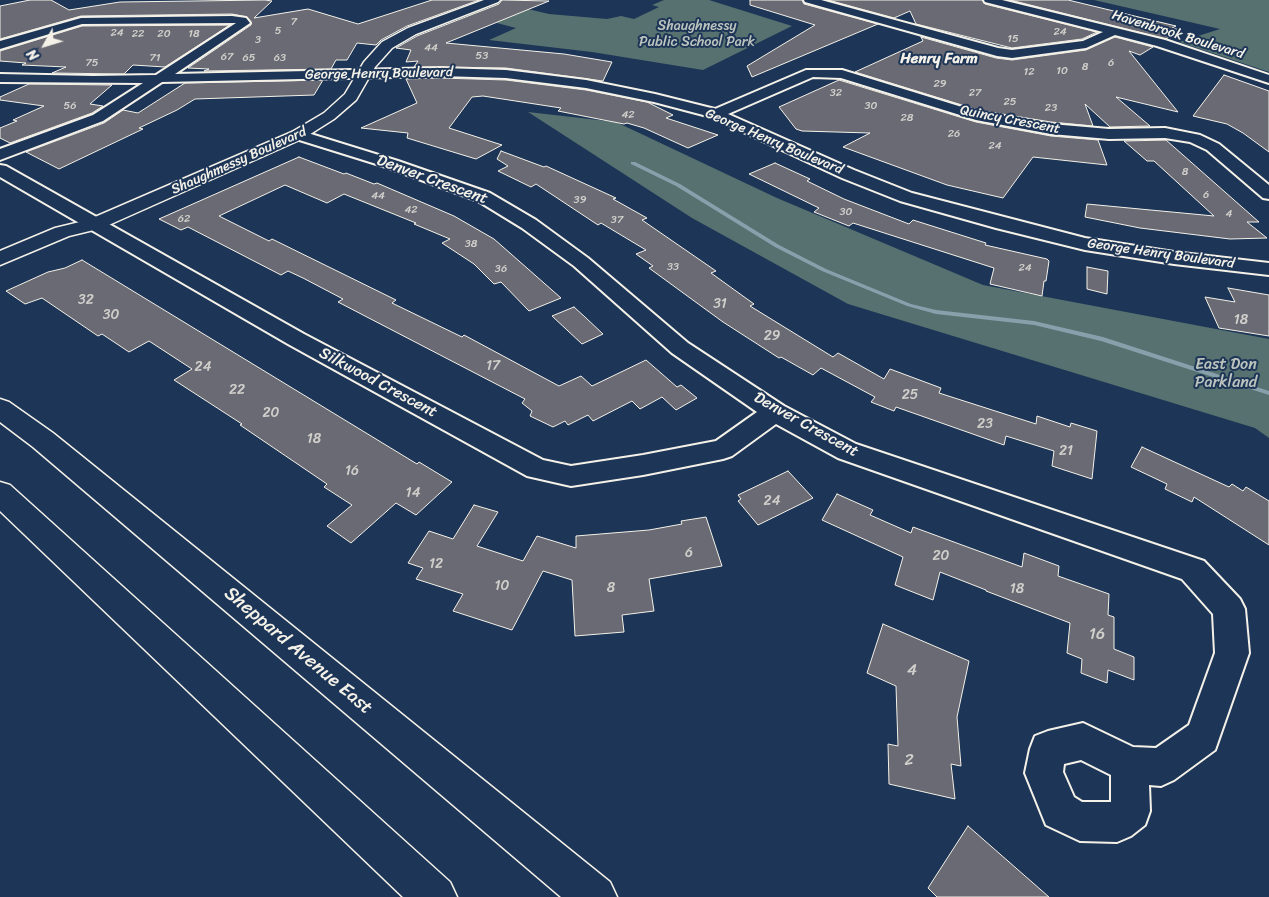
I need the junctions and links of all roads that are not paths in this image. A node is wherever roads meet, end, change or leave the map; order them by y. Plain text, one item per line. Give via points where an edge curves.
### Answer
1 (494, 0) edge
2 (809, 0) edge
3 (989, 0) edge
4 (1115, 31) junction
5 (0, 45) edge
6 (365, 74) junction
7 (0, 78) edge
8 (159, 78) junction
9 (1269, 79) edge
10 (716, 114) junction
11 (298, 136) junction
12 (0, 155) edge
13 (0, 170) edge
14 (1269, 194) edge
15 (94, 224) junction
16 (0, 259) edge
17 (1269, 269) edge
18 (0, 274) edge
19 (0, 408) edge
20 (775, 412) junction
21 (0, 493) edge
22 (1130, 765) dead end
23 (435, 897) edge
24 (595, 897) edge

1 - 6 street, Shaughmessy Boulevard via 387,44
2 - 4 street via 1012,54 1086,44
3 - 4 street, Havenbrook Boulevard
4 - 9 street, Havenbrook Boulevard via 1161,42
5 - 8 street via 82,21 242,20 244,24
6 - 8 street, George Henry Boulevard
6 - 10 street, George Henry Boulevard via 506,74 595,86
6 - 11 street, Shaughmessy Boulevard via 351,97
7 - 8 street, George Henry Boulevard
8 - 12 street via 98,118
10 - 14 street, Quincy Crescent via 811,73 842,74 976,116 1051,129 1110,134 1165,133 1194,138 1213,147
10 - 17 street, George Henry Boulevard via 889,190 1003,224 1085,244
11 - 15 street, Shaughmessy Boulevard
11 - 20 street, Denver Crescent via 392,164 484,197 529,224 581,262 680,348
13 - 15 street, Silkwood Crescent
15 - 16 street via 62,232
15 - 18 street via 74,240
15 - 20 street, Silkwood Crescent via 537,470 571,476 723,448
19 - 24 street, Sheppard Avenue East via 43,440
20 - 22 street, Denver Crescent via 847,451 1193,570 1229,610 1232,653 1202,737 1160,767
21 - 23 street

